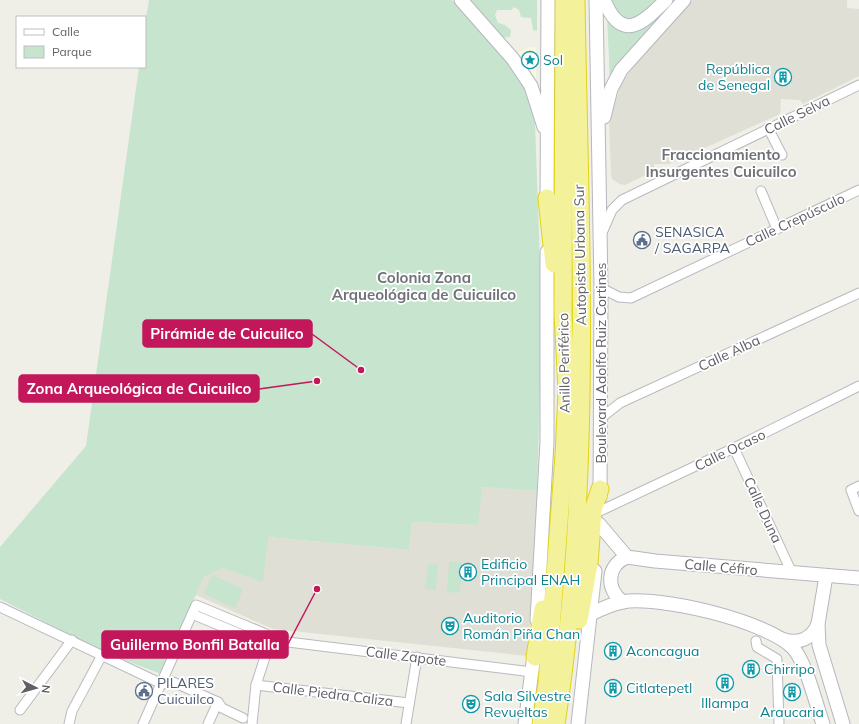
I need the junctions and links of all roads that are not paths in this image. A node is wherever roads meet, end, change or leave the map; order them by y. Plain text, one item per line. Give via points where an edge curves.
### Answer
1 (461, 0) edge
2 (548, 0) edge
3 (564, 0) edge
4 (570, 0) edge
5 (576, 0) edge
6 (586, 0) edge
7 (596, 0) edge
8 (604, 0) edge
9 (666, 0) edge
10 (684, 0) edge
11 (859, 85) edge
12 (768, 128) junction
13 (600, 134) junction
14 (548, 140) junction
15 (782, 155) dead end
16 (859, 190) edge
17 (761, 191) dead end
18 (547, 198) junction
19 (777, 229) junction
20 (600, 236) junction
21 (601, 288) junction
22 (859, 293) edge
23 (859, 386) edge
24 (567, 391) junction
25 (602, 418) junction
26 (734, 448) junction
27 (859, 486) edge
28 (600, 489) junction
29 (561, 492) junction
30 (859, 512) edge
31 (599, 518) junction
32 (627, 557) junction
33 (792, 573) junction
34 (826, 576) junction
35 (859, 578) edge
36 (623, 602) junction
37 (0, 606) edge
38 (591, 614) junction
39 (818, 624) junction
40 (266, 634) dead end
41 (782, 639) junction
42 (72, 640) junction
43 (280, 641) dead end
44 (756, 641) dead end
45 (102, 655) junction
46 (264, 657) dead end
47 (417, 658) junction
48 (534, 664) junction
49 (571, 665) junction
50 (162, 684) junction
51 (256, 685) junction
52 (218, 702) junction
53 (409, 703) junction
54 (20, 710) dead end
55 (243, 718) dead end
56 (841, 722) edge
57 (567, 723) edge
58 (69, 724) edge
59 (143, 724) edge
60 (208, 724) edge
61 (252, 724) edge
62 (406, 724) edge
63 (525, 724) edge
64 (541, 724) edge
65 (547, 724) edge
66 (779, 724) edge
67 (823, 724) edge

1 - 14 main road via 513,59 531,86
2 - 14 main road
3 - 24 highway, Anillo Periférico via 563,313
4 - 65 highway, Autopista Urbana Sur via 571,466 560,617
5 - 57 highway, Autopista Urbana Sur via 581,400 576,540 562,689
6 - 49 highway, Anillo Periférico via 590,406
7 - 13 main road, Boulevard Adolfo Ruiz Cortines
8 - 9 main road via 614,18 627,26 632,26 644,21
10 - 13 main road via 621,70 611,89
11 - 12 street, Calle Selva
12 - 15 street
12 - 20 street, Calle Selva via 622,200 612,210
13 - 20 main road, Boulevard Adolfo Ruiz Cortines
14 - 18 main road
16 - 19 street, Calle Crepúsculo
17 - 19 street
18 - 24 highway
18 - 48 main road via 547,442
19 - 21 street, Calle Crepúsculo via 631,298 619,297
20 - 21 main road, Boulevard Adolfo Ruiz Cortines
21 - 25 main road, Boulevard Adolfo Ruiz Cortines
22 - 25 street, Calle Alba via 620,403
23 - 26 street, Calle Ocaso
24 - 29 highway, Anillo Periférico
25 - 28 main road, Boulevard Adolfo Ruiz Cortines
26 - 31 street, Calle Ocaso
26 - 33 street, Calle Duna
27 - 30 street via 852,490
28 - 31 main road, Boulevard Adolfo Ruiz Cortines
28 - 49 highway via 593,510 589,564
29 - 48 highway
29 - 64 highway, Anillo Periférico via 548,683
31 - 32 main road
31 - 38 main road, Boulevard Adolfo Ruiz Cortines
32 - 33 main road, Calle Céfiro
32 - 36 main road via 615,565 610,579 612,590
33 - 34 main road, Calle Céfiro
34 - 35 main road, Calle Céfiro
34 - 39 main road
36 - 38 main road
36 - 41 main road via 670,603 715,613 750,624
37 - 42 street
38 - 57 main road, Boulevard Adolfo Ruiz Cortines
39 - 41 main road via 804,640 795,642
39 - 56 main road via 819,645
40 - 50 street via 254,629 250,638 192,614
41 - 67 main road via 800,659
42 - 45 street
42 - 54 street
43 - 47 street, Calle Zapote
44 - 66 street via 757,647 777,659
45 - 50 street
45 - 58 street via 72,711
46 - 51 street
47 - 48 street, Calle Zapote
47 - 53 street
48 - 63 main road
49 - 57 highway, Anillo Periférico
50 - 52 street via 173,682
50 - 59 street
51 - 53 street, Calle Piedra Caliza
51 - 61 street
52 - 55 street via 222,708
52 - 60 street
53 - 62 street

